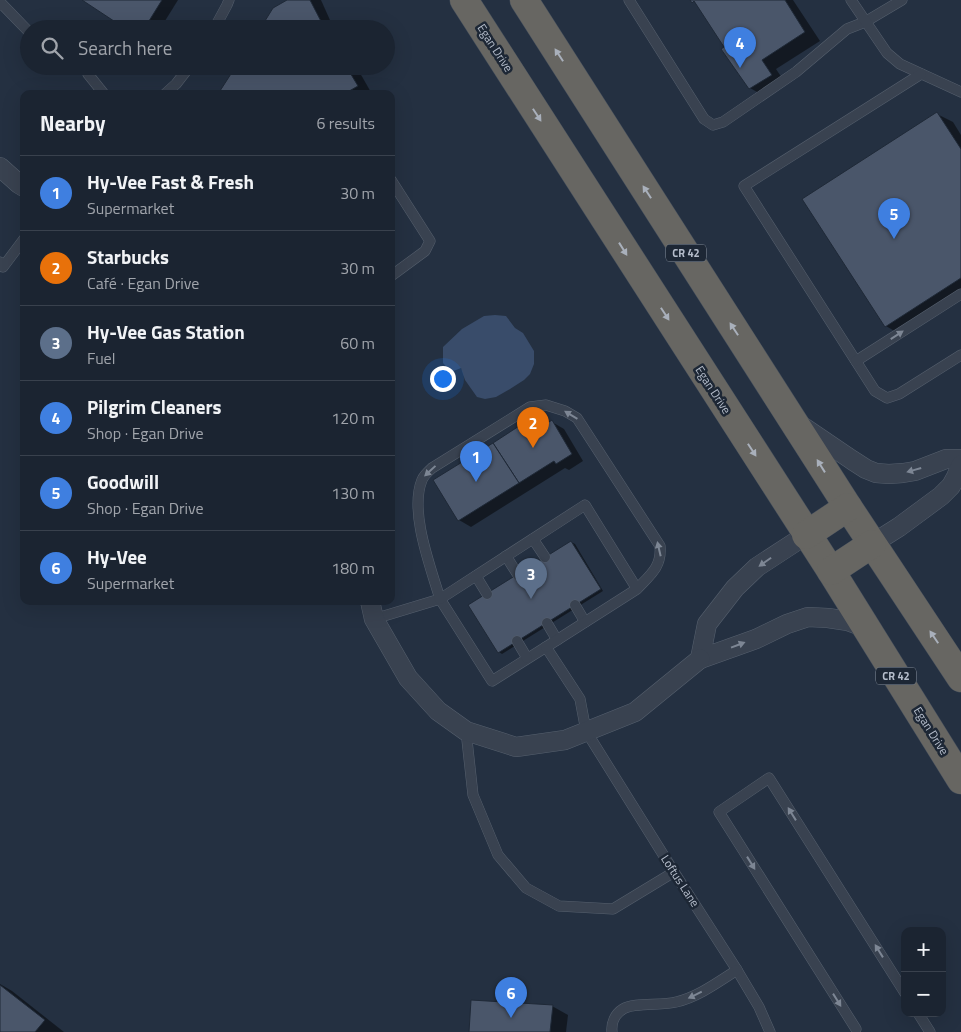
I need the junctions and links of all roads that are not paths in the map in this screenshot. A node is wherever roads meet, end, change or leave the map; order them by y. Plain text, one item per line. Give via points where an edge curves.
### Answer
1 (229, 0) edge
2 (464, 0) edge
3 (524, 0) edge
4 (629, 0) edge
5 (851, 0) edge
6 (902, 0) edge
7 (0, 2) edge
8 (219, 20) edge
9 (865, 22) junction
10 (20, 23) edge
11 (921, 74) junction
12 (89, 75) edge
13 (183, 75) edge
14 (101, 90) edge
15 (169, 90) edge
16 (961, 92) edge
17 (0, 166) edge
18 (20, 185) edge
19 (395, 186) edge
20 (20, 244) edge
21 (0, 262) edge
22 (395, 273) edge
23 (959, 298) edge
24 (961, 354) edge
25 (856, 361) junction
26 (791, 418) junction
27 (961, 459) edge
28 (961, 464) edge
29 (848, 507) junction
30 (806, 535) junction
31 (533, 539) junction
32 (872, 544) junction
33 (506, 556) junction
34 (545, 557) dead end
35 (831, 572) junction
36 (518, 574) dead end
37 (476, 576) junction
38 (637, 589) junction
39 (487, 594) dead end
40 (440, 600) junction
41 (575, 605) dead end
42 (372, 610) edge
43 (585, 622) junction
44 (547, 623) dead end
45 (867, 628) junction
46 (557, 640) junction
47 (517, 641) dead end
48 (546, 646) junction
49 (527, 658) junction
50 (700, 659) junction
51 (961, 678) edge
52 (466, 731) junction
53 (586, 731) junction
54 (961, 780) edge
55 (674, 872) junction
56 (737, 970) junction
57 (901, 987) edge
58 (921, 1017) edge
59 (856, 1029) dead end
60 (612, 1032) edge
61 (770, 1032) edge
62 (930, 1032) edge

1 - 8 lane
2 -> 30 highway, Egan Drive / CR 42
26 -> 3 highway, CR 42
4 - 9 lane via 704,119 713,125 723,122 796,72 847,29
5 - 9 lane
6 - 9 lane
7 - 10 lane
9 - 11 lane via 886,52 900,64
11 - 16 lane
11 - 25 lane via 744,186
12 - 14 lane
13 - 15 lane
17 - 18 street
19 - 22 lane via 430,241 425,251
20 - 21 lane via 3,267
25 -> 23 lane
24 - 25 lane via 900,394 887,398 875,391
27 -> 26 street via 946,459 903,473 876,473
29 -> 26 highway, CR 42
28 - 32 street via 951,486 941,496
29 - 30 highway
29 - 32 highway, CR 42
30 - 35 highway, Egan Drive / CR 42
30 -> 50 street via 757,568 735,588 707,624
31 - 33 lane
31 - 34 lane
31 - 38 lane via 585,505
32 - 35 highway
51 -> 32 highway, CR 42
33 - 36 lane
33 - 37 lane
35 - 45 highway, Egan Drive / CR 42
37 - 39 lane
37 - 40 lane
38 -> 40 lane via 655,570 661,557 660,546 577,418 546,405 530,406 432,468 421,481 418,497 420,532
38 - 43 lane
40 - 42 lane
40 - 49 lane via 492,681
41 - 43 lane
42 - 52 street via 408,678 438,711
43 - 46 lane
44 - 46 lane
50 -> 45 street via 808,617 848,621
45 - 54 highway, Egan Drive / CR 42
46 - 48 lane
47 - 49 lane
48 - 49 lane
48 - 53 lane via 580,699
50 - 53 street via 635,712
52 - 53 street via 516,746 566,740
52 - 55 lane via 472,795 498,855 526,888 559,906 613,909
53 - 55 lane, Loftus Lane
55 - 56 lane, Loftus Lane
56 -> 60 lane via 694,996 675,1002 624,1008 613,1020
56 - 61 lane, Loftus Lane
57 -> 59 lane via 769,778 719,812
58 - 62 lane

